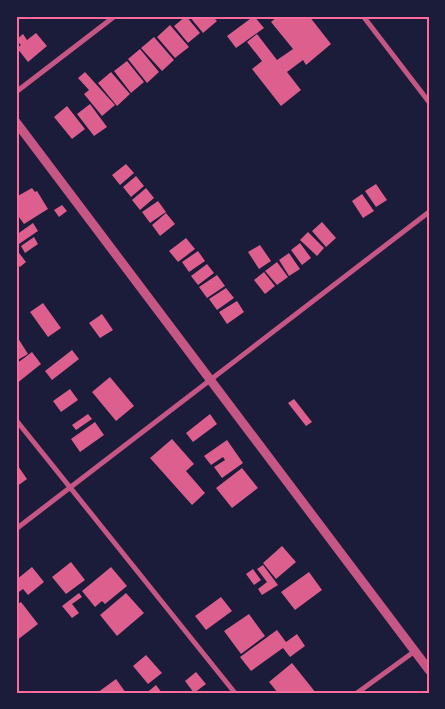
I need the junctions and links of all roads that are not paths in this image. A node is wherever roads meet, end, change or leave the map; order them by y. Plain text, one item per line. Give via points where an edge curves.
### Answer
1 (114, 16) edge
2 (363, 16) edge
3 (16, 92) edge
4 (429, 102) edge
5 (16, 122) edge
6 (429, 212) edge
7 (212, 380) junction
8 (16, 420) edge
9 (70, 488) junction
10 (16, 529) edge
11 (415, 651) junction
12 (428, 667) edge
13 (235, 693) edge
14 (357, 693) edge

1 - 3 street
2 - 4 street
5 - 7 street
6 - 7 street
7 - 9 street
7 - 11 street
8 - 9 street
9 - 10 street
9 - 13 street
11 - 12 street
11 - 14 street

